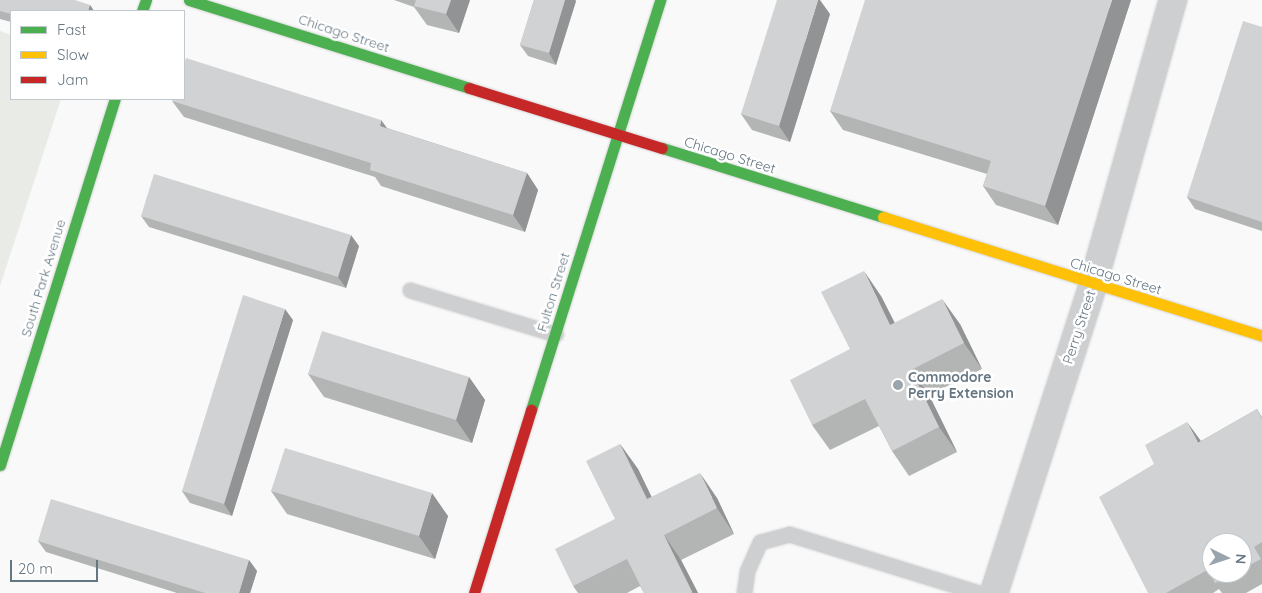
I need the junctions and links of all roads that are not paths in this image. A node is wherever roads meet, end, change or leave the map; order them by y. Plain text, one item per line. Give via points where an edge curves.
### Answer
1 (189, 0) edge
2 (660, 0) edge
3 (1173, 0) edge
4 (115, 100) edge
5 (617, 136) junction
6 (1093, 284) junction
7 (410, 290) dead end
8 (555, 334) junction
9 (1262, 336) edge
10 (0, 465) edge
11 (474, 593) edge
12 (744, 593) edge
13 (980, 593) edge
14 (994, 593) edge

1 - 5 street, Chicago Street
2 - 5 street, Fulton Street
3 - 6 street, Perry Street
4 - 10 street, South Park Avenue
5 - 6 street, Chicago Street
5 - 8 street, Fulton Street
6 - 9 street, Chicago Street
6 - 14 street, Perry Street
7 - 8 lane
8 - 11 street, Fulton Street
12 - 13 lane via 747,571 760,542 789,534

